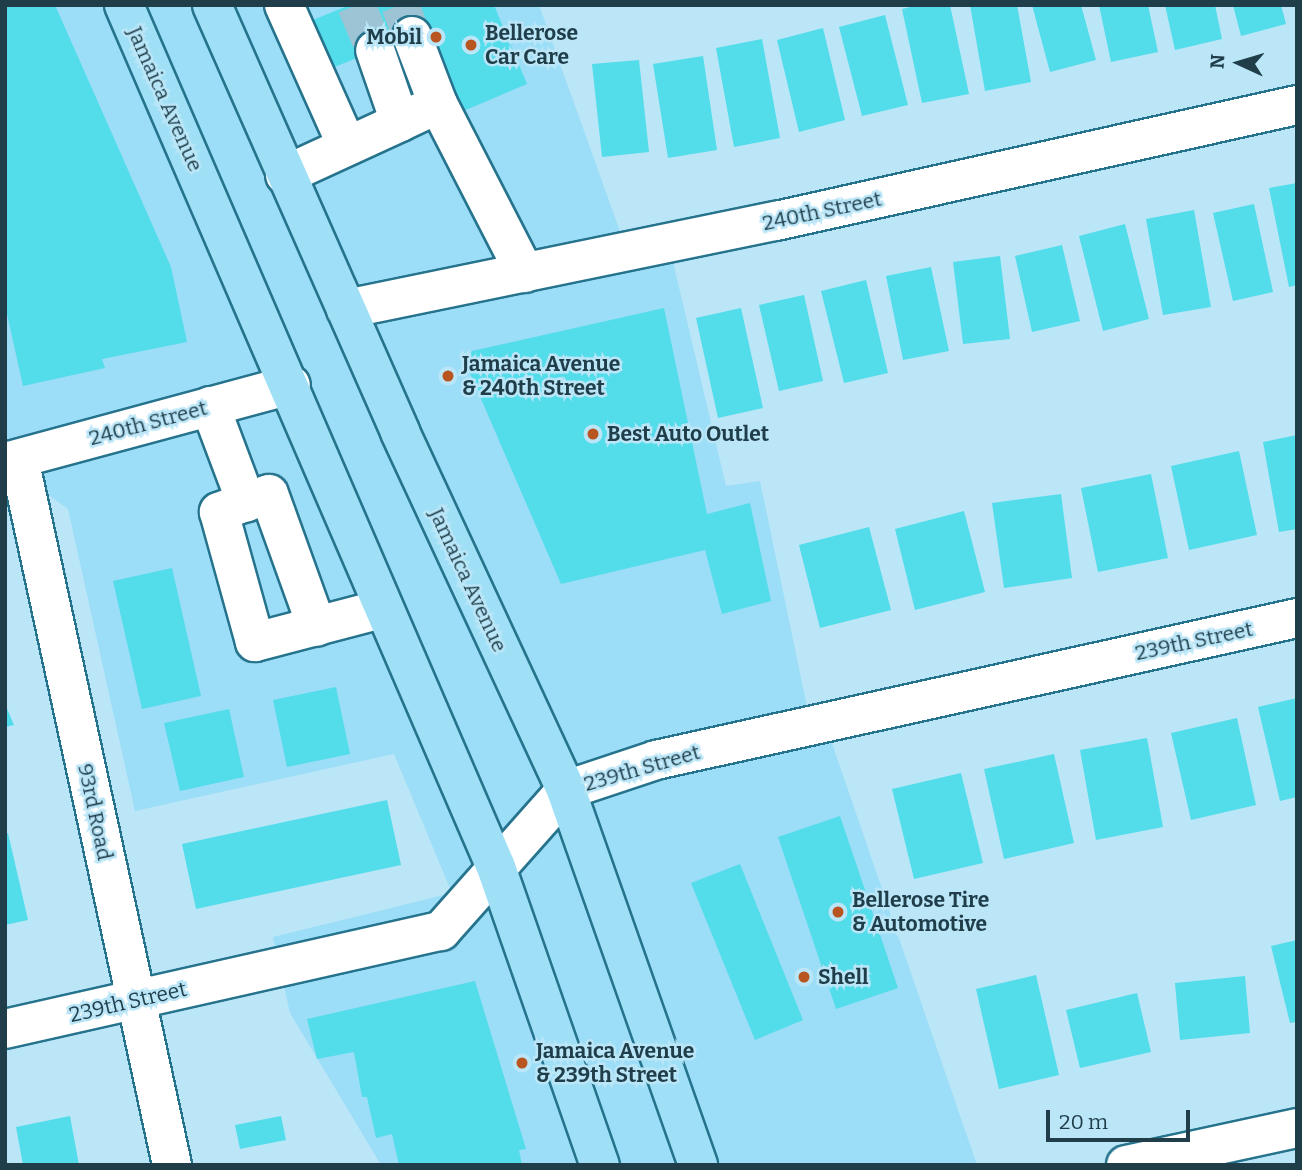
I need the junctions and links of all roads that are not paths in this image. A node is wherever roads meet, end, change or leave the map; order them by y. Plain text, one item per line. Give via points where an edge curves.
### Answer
1 (124, 5) edge
2 (212, 5) edge
3 (284, 5) edge
4 (412, 36) tunnel mouth
5 (375, 50) tunnel mouth
6 (438, 104) junction
7 (1297, 105) edge
8 (401, 122) junction
9 (347, 146) junction
10 (285, 175) junction
11 (525, 273) junction
12 (346, 309) junction
13 (291, 385) junction
14 (211, 406) junction
15 (12, 460) edge
16 (246, 502) junction
17 (382, 609) junction
18 (1297, 618) edge
19 (317, 626) junction
20 (566, 790) junction
21 (496, 867) junction
22 (136, 1001) junction
23 (5, 1029) edge
24 (1297, 1128) edge
25 (172, 1165) edge
26 (600, 1165) edge
27 (698, 1165) edge
28 (1126, 1165) edge

1 - 13 main road, Jamaica Avenue
2 - 10 main road, Jamaica Avenue
3 - 9 street
4 - 6 street
5 - 8 street
6 - 8 street
6 - 11 street
7 - 11 street, 240th Street
8 - 9 street
9 - 10 street
10 - 12 main road, Jamaica Avenue
11 - 12 street, 240th Street
12 - 20 main road, Jamaica Avenue
13 - 14 street, 240th Street
13 - 17 main road, Jamaica Avenue
14 - 15 street, 240th Street
14 - 16 street
15 - 22 street, 93rd Road
16 - 19 street via 269,494
16 - 19 street via 219,512 255,642
17 - 19 street
17 - 21 main road, Jamaica Avenue
18 - 20 street, 239th Street via 656,760
20 - 21 street, 239th Street
20 - 27 main road, Jamaica Avenue
21 - 22 street, 239th Street via 441,930
21 - 26 main road, Jamaica Avenue
22 - 23 street, 239th Street
22 - 25 street, 93rd Road
24 - 28 street

